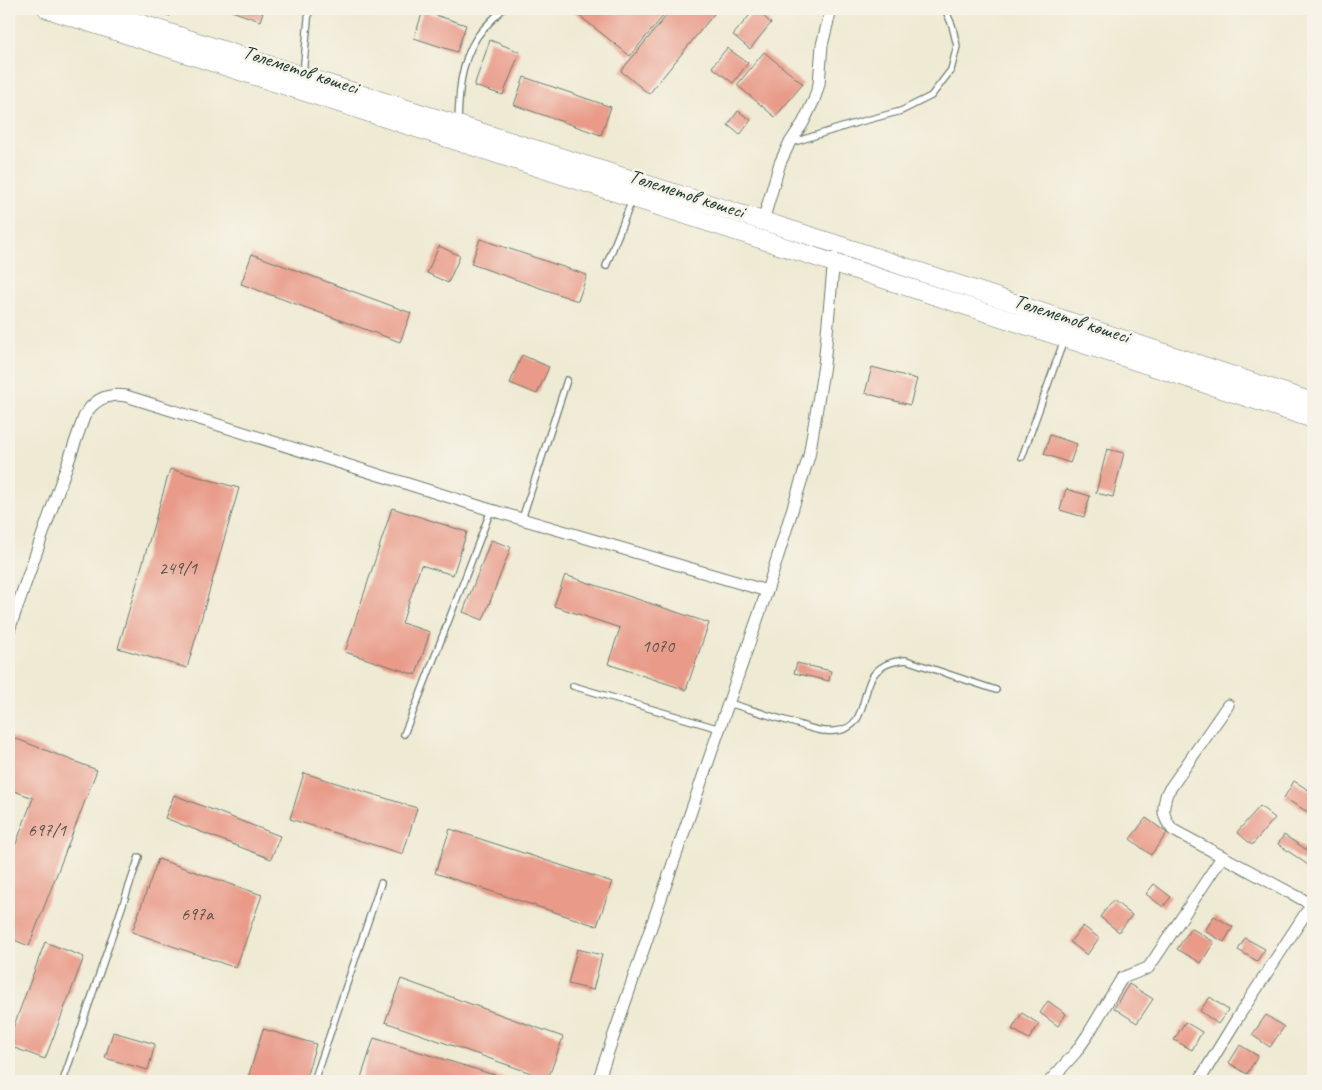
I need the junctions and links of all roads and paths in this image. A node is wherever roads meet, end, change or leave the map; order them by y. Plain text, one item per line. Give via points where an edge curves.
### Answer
1 (47, 9) edge
2 (96, 9) edge
3 (309, 9) edge
4 (503, 9) edge
5 (831, 9) edge
6 (944, 9) edge
7 (303, 76) junction
8 (458, 125) junction
9 (789, 144) junction
10 (633, 198) junction
11 (763, 221) junction
12 (836, 244) junction
13 (834, 263) junction
14 (606, 266) dead end
15 (1065, 338) junction
16 (567, 380) dead end
17 (1313, 402) edge
18 (1313, 419) edge
19 (1022, 457) dead end
20 (491, 510) junction
21 (522, 519) junction
22 (767, 591) junction
23 (9, 630) edge
24 (573, 686) dead end
25 (996, 690) dead end
26 (729, 703) junction
27 (1228, 705) dead end
28 (720, 729) junction
29 (404, 734) dead end
30 (138, 857) dead end
31 (1222, 857) junction
32 (381, 883) dead end
33 (1313, 904) edge
34 (63, 1081) edge
35 (314, 1081) edge
36 (598, 1081) edge
37 (1050, 1081) edge
38 (1199, 1081) edge

1 - 10 main road, Төлеметов көшесі
2 - 7 main road, Төлеметов көшесі
3 - 7 lane
4 - 8 lane via 477,37 465,60 459,91
5 - 9 street via 822,45 819,84 814,100
6 - 9 lane via 957,46 951,70 931,96 901,111
7 - 8 main road, Төлеметов көшесі
8 - 11 main road, Төлеметов көшесі
9 - 11 street via 780,162
10 - 13 main road, Төлеметов көшесі
10 - 14 lane
11 - 12 main road, Төлеметов көшесі
12 - 13 street
12 - 17 main road, Төлеметов көшесі
13 - 15 main road, Төлеметов көшесі
13 - 22 street via 824,365 809,456
15 - 18 main road, Төлеметов көшесі
15 - 19 lane
16 - 21 lane
20 - 21 street
20 - 23 street via 115,394 88,408
20 - 29 lane
21 - 22 street
22 - 26 street
24 - 28 lane
25 - 26 lane via 906,660 882,666 871,678 861,714 850,727 836,732 819,730
26 - 28 street
27 - 31 street via 1163,803 1166,822 1173,830
28 - 36 street
30 - 34 lane
31 - 33 street
31 - 37 street via 1148,968 1122,978 1088,1036
32 - 35 lane
33 - 38 street

